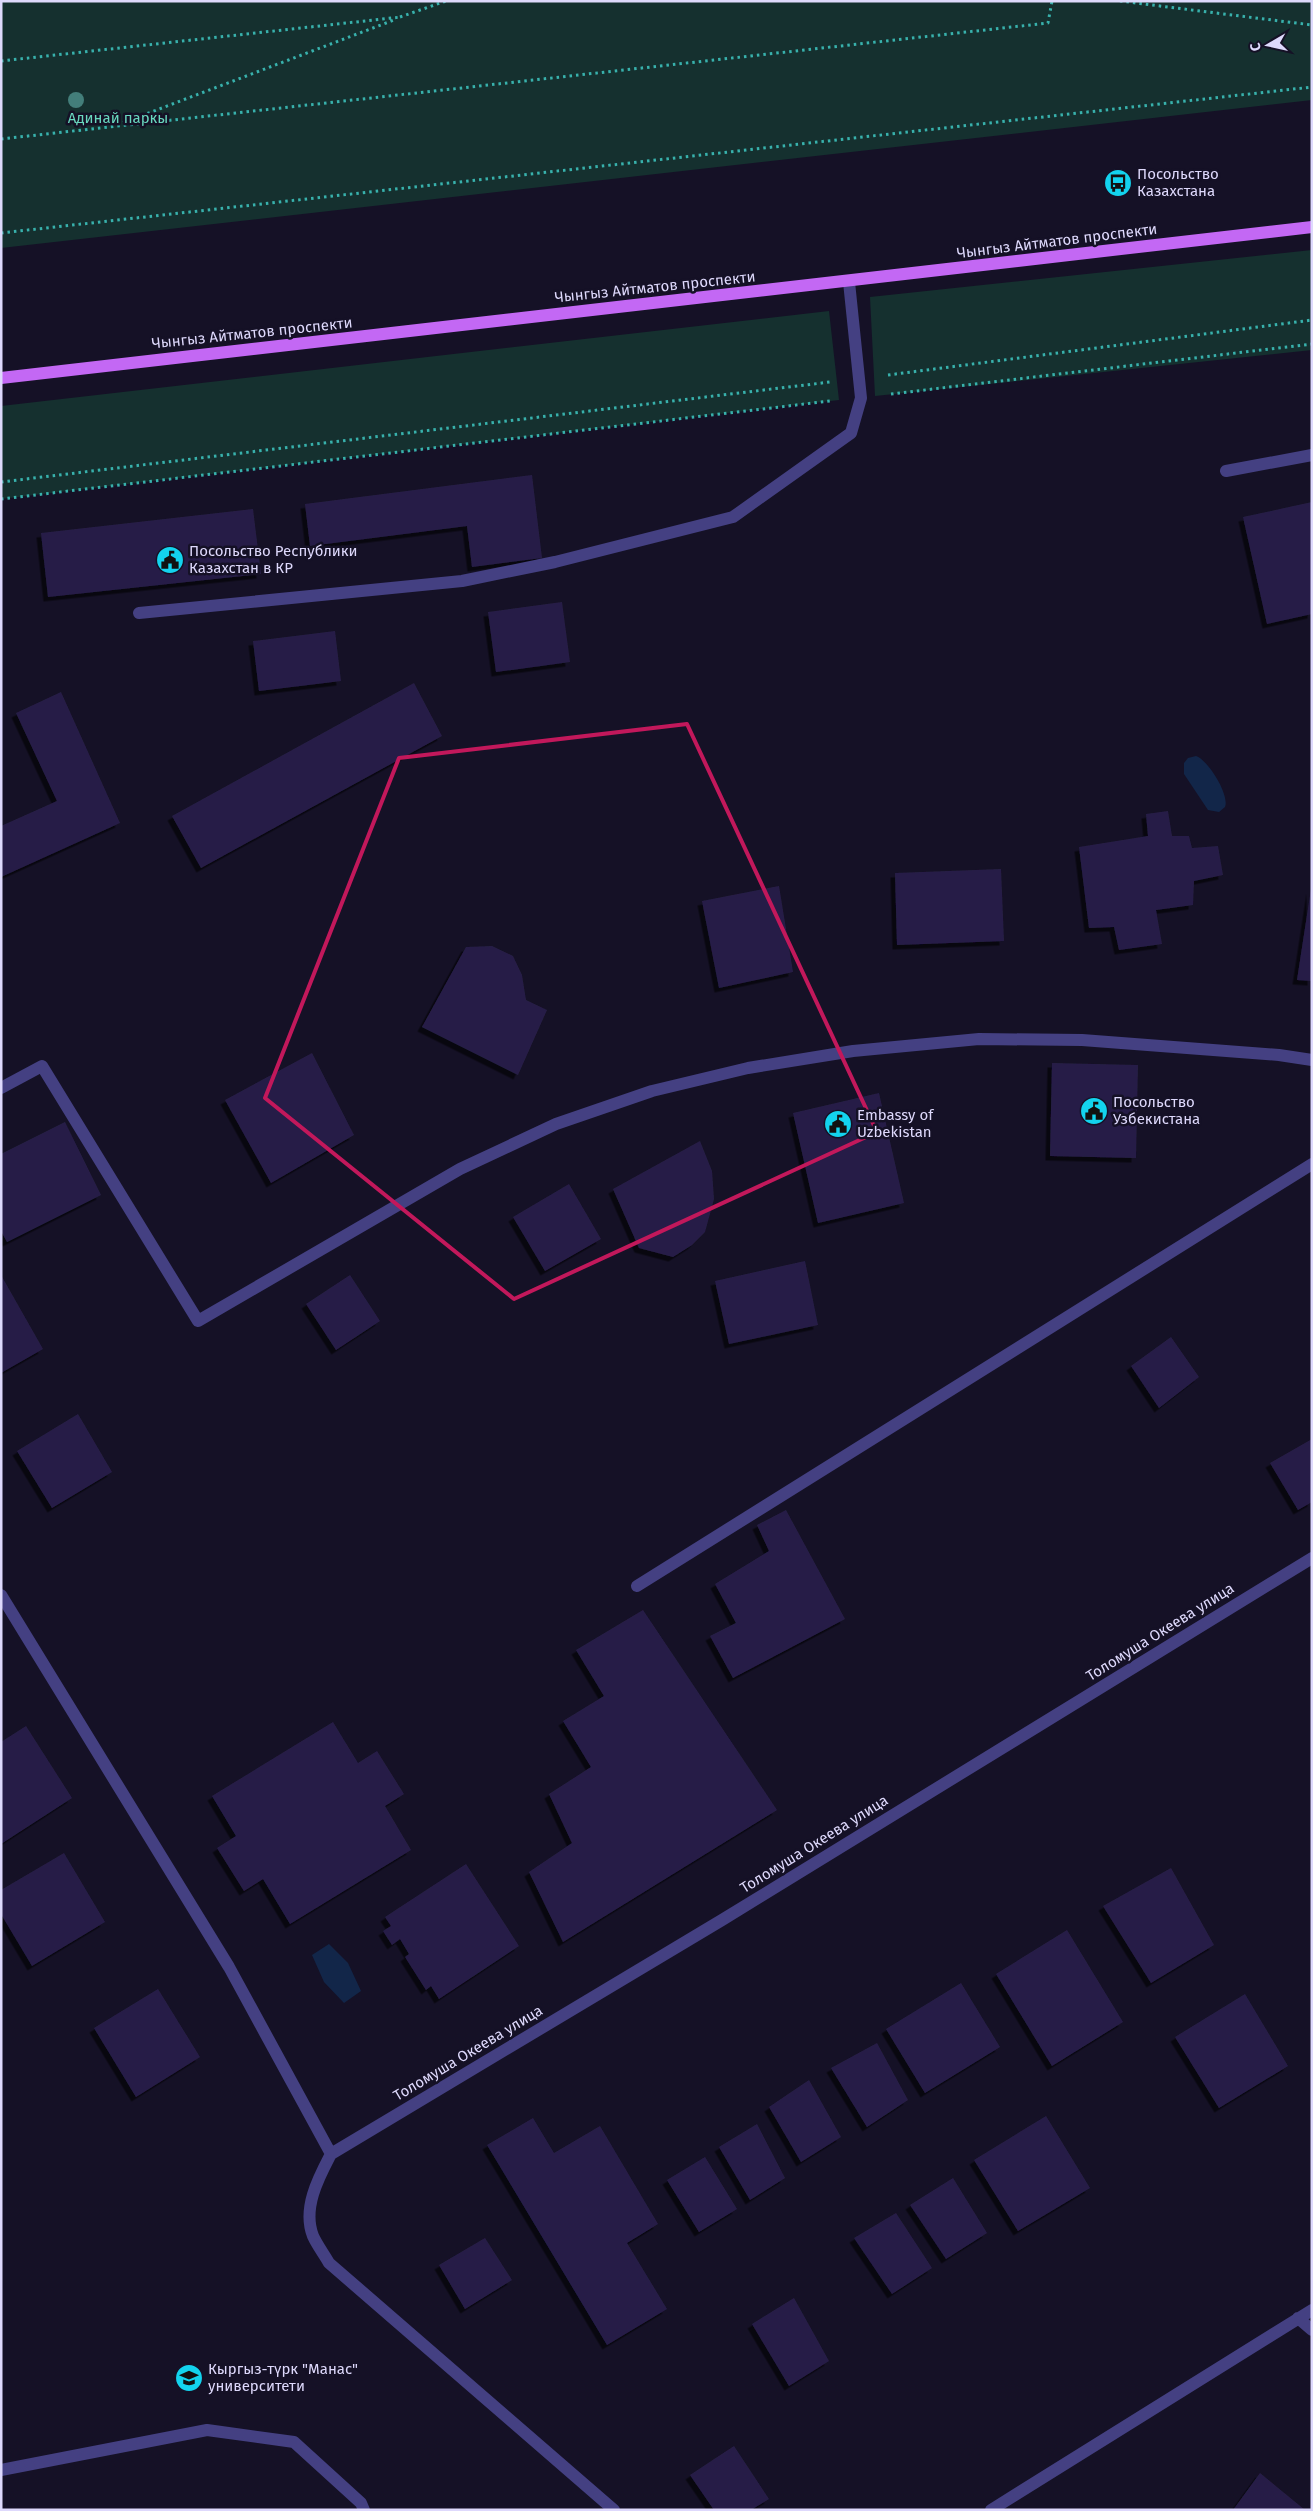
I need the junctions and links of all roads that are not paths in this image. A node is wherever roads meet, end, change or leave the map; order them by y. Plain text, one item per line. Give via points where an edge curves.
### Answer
1 (1312, 227) edge
2 (849, 282) junction
3 (1, 378) edge
4 (1312, 455) edge
5 (1226, 471) dead end
6 (139, 613) dead end
7 (1312, 1060) edge
8 (1, 1088) edge
9 (1312, 1164) edge
10 (1312, 1558) edge
11 (637, 1586) dead end
12 (1, 1595) edge
13 (332, 2154) junction
14 (1312, 2310) edge
15 (1298, 2318) junction
16 (1312, 2330) edge
17 (1, 2470) edge
18 (364, 2510) edge
19 (614, 2510) edge
20 (991, 2510) edge

1 - 2 main road, Чынгыз Айтматов проспекти
2 - 3 main road, Чынгыз Айтматов проспекти
2 - 6 street via 861,398 852,433 733,517 555,562 462,581
4 - 5 street
7 - 8 street via 1082,1040 978,1039 853,1051 748,1068 652,1091 556,1124 460,1168 198,1322 42,1066
9 - 11 street
10 - 13 street, Толомуша Океева улица via 739,1910
12 - 13 street via 229,1967
13 - 19 street via 316,2183 311,2209 313,2235 329,2263
14 - 15 street
15 - 16 street
15 - 20 street
17 - 18 street via 207,2430 294,2442 361,2503

